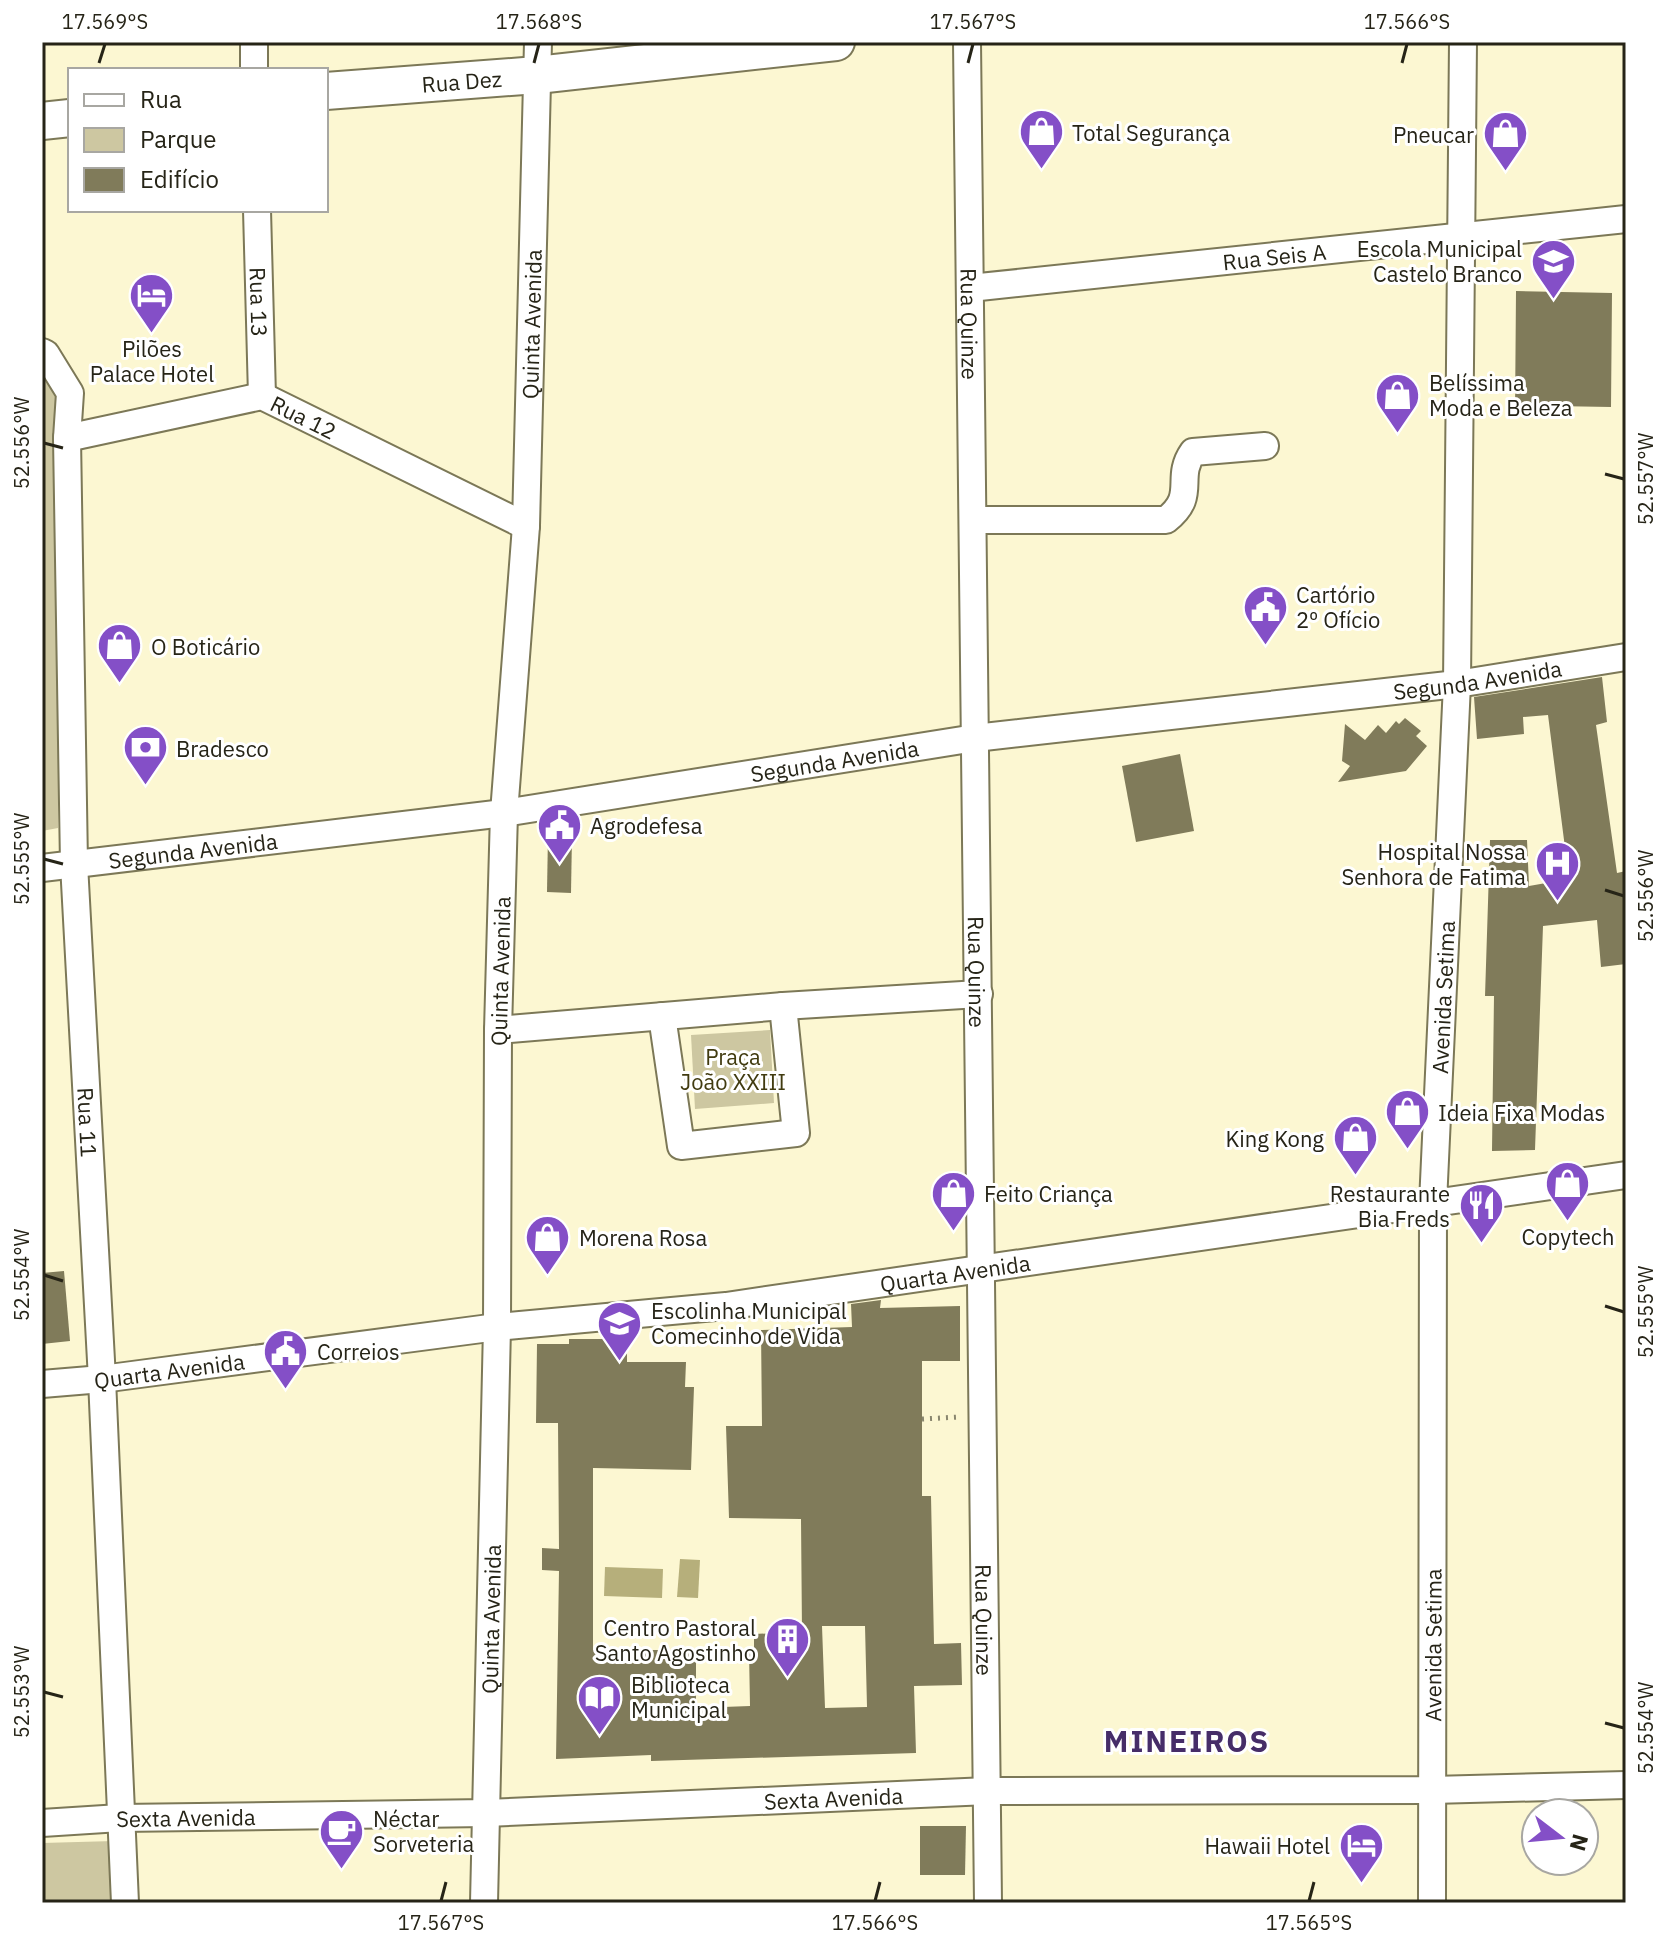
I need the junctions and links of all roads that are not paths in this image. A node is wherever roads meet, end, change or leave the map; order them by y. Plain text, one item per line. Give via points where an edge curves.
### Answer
1 (254, 42) edge
2 (967, 42) edge
3 (1463, 42) edge
4 (822, 43) edge
5 (537, 58) edge
6 (254, 68) edge
7 (328, 91) edge
8 (68, 118) edge
9 (42, 121) edge
10 (257, 212) edge
11 (1626, 219) edge
12 (1459, 237) junction
13 (970, 288) junction
14 (42, 352) edge
15 (262, 396) junction
16 (67, 438) junction
17 (1265, 446) dead end
18 (973, 520) junction
19 (526, 526) junction
20 (1626, 657) edge
21 (1457, 684) junction
22 (975, 738) junction
23 (504, 813) junction
24 (74, 864) junction
25 (42, 868) edge
26 (979, 994) junction
27 (783, 1006) junction
28 (662, 1016) junction
29 (498, 1030) junction
30 (1626, 1175) edge
31 (1433, 1203) junction
32 (982, 1268) junction
33 (497, 1327) junction
34 (102, 1379) junction
35 (42, 1384) edge
36 (1626, 1785) edge
37 (1432, 1790) junction
38 (988, 1791) junction
39 (486, 1813) junction
40 (120, 1818) junction
41 (42, 1823) edge
42 (125, 1903) edge
43 (484, 1903) edge
44 (988, 1903) edge
45 (1432, 1903) edge

1 - 6 street
2 - 13 street, Rua Quinze
3 - 12 street, Avenida Setima
4 - 5 street, Rua Dez
5 - 7 street, Rua Dez
5 - 19 street, Quinta Avenida
8 - 9 street
10 - 15 street, Rua 13
11 - 12 street, Rua Seis A
12 - 13 street, Rua Seis A
12 - 21 street, Avenida Setima
13 - 18 street, Rua Quinze
14 - 16 street, Rua 11 via 70,393
15 - 16 street, Rua 12
15 - 19 street, Rua 12
16 - 24 street, Rua 11
17 - 18 street via 1193,452 1185,463 1185,499 1166,520
18 - 22 street, Rua Quinze
19 - 23 street, Quinta Avenida
20 - 21 street, Segunda Avenida
21 - 22 street, Segunda Avenida
21 - 31 street, Avenida Setima
22 - 23 street, Segunda Avenida
22 - 26 street, Rua Quinze
23 - 24 street, Segunda Avenida
23 - 29 street, Quinta Avenida
24 - 25 street, Segunda Avenida
24 - 34 street, Rua 11
26 - 27 street
26 - 32 street, Rua Quinze
27 - 28 street
27 - 28 street via 796,1133 681,1146
28 - 29 street
29 - 33 street, Quinta Avenida
30 - 31 street, Quarta Avenida
31 - 32 street, Quarta Avenida
31 - 37 street, Avenida Setima
32 - 33 street, Quarta Avenida via 726,1306
32 - 38 street, Rua Quinze
33 - 34 street, Quarta Avenida
33 - 39 street, Quinta Avenida
34 - 35 street, Quarta Avenida
34 - 40 street, Rua 11
36 - 37 street, Sexta Avenida
37 - 38 street, Sexta Avenida
37 - 45 street, Avenida Setima
38 - 39 street, Sexta Avenida
38 - 44 street, Rua Quinze
39 - 40 street, Sexta Avenida
39 - 43 street, Quinta Avenida
40 - 41 street, Sexta Avenida
40 - 42 street, Rua 11

